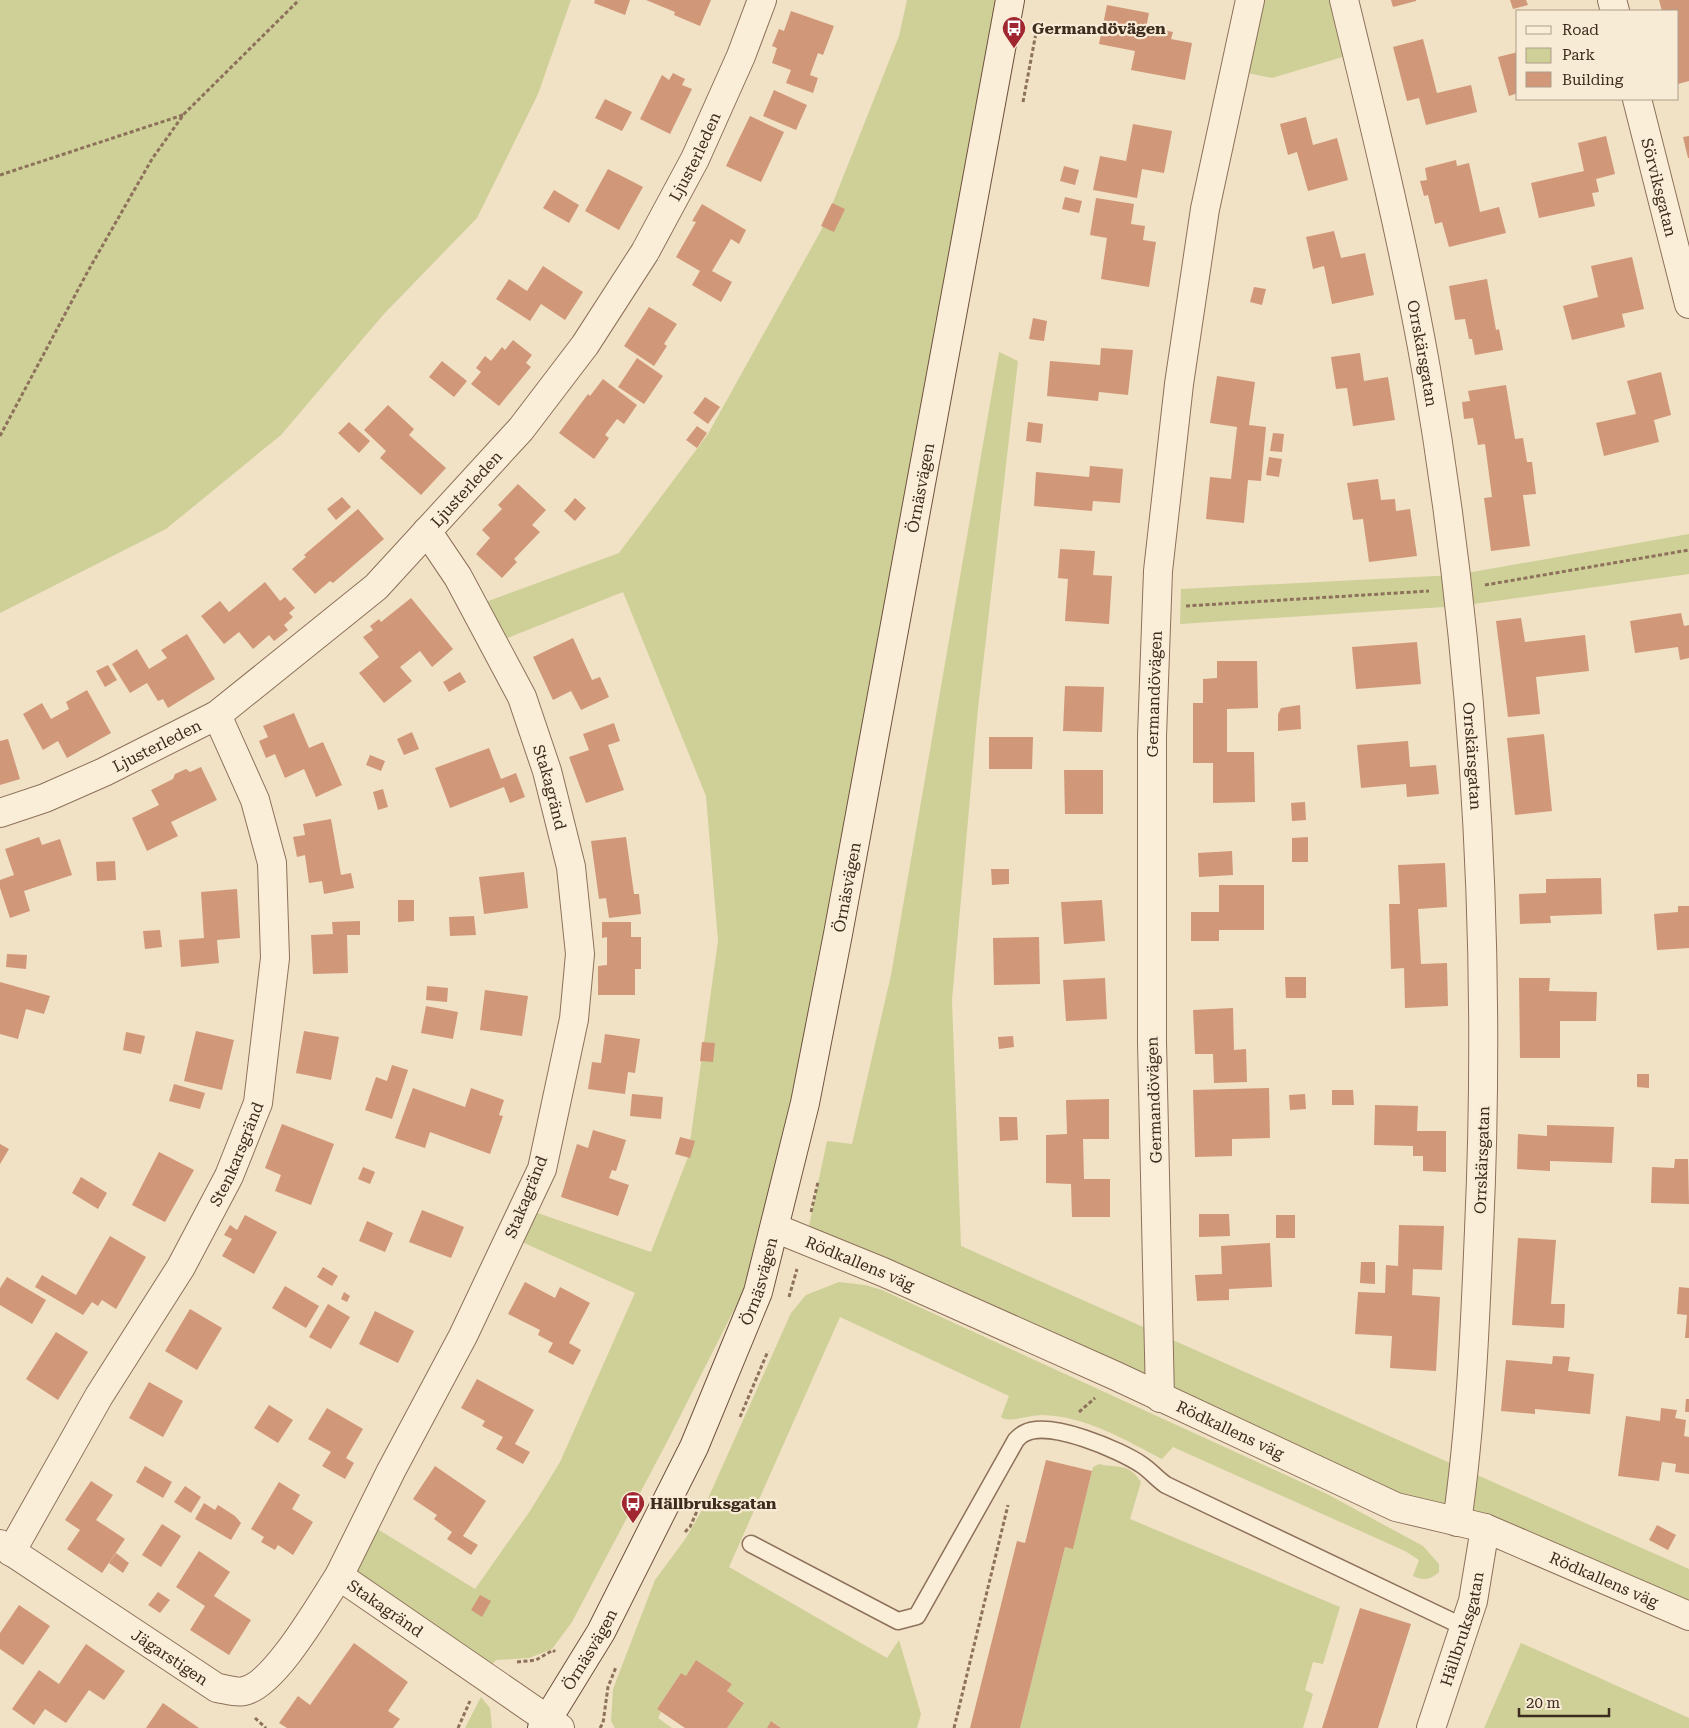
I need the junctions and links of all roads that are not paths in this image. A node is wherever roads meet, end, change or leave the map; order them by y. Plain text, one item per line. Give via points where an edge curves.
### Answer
1 (762, 0) edge
2 (1010, 0) edge
3 (1250, 0) edge
4 (1344, 0) edge
5 (1637, 100) edge
6 (1689, 304) edge
7 (427, 531) junction
8 (217, 715) junction
9 (0, 813) edge
10 (775, 1228) junction
11 (1160, 1398) junction
12 (1457, 1522) junction
13 (1485, 1528) junction
14 (751, 1544) dead end
15 (6, 1548) edge
16 (338, 1576) junction
17 (1689, 1616) edge
18 (1464, 1627) junction
19 (550, 1725) edge
20 (1431, 1728) edge

1 - 7 street, Ljusterleden via 742,56 696,159 644,252 585,345 521,429
2 - 10 street, Örnäsvägen via 838,934 805,1103
3 - 11 street, Germandövägen via 1205,209 1179,384 1158,571 1152,736 1152,1042
4 - 12 street, Orrskärsgatan via 1391,192 1414,303 1445,496 1476,798 1484,1038 1482,1161 1477,1285
5 - 6 street, Sörviksgatan
7 - 8 street, Ljusterleden via 376,587
7 - 16 street, Stakagränd via 458,577 522,697 547,771 571,867 580,954 574,1019 542,1169 463,1336
8 - 9 street, Ljusterleden via 46,798
8 - 15 street, Stenkarsgränd via 255,800 272,863 275,958 258,1103 229,1176 181,1267
10 - 11 street, Rödkallens väg via 883,1272
10 - 19 street, Örnäsvägen via 758,1292 694,1447 601,1632
11 - 12 street, Rödkallens väg via 1396,1507
12 - 13 street, Rödkallens väg
13 - 17 street, Rödkallens väg
13 - 18 street, Hällbruksgatan via 1473,1601
14 - 18 lane via 898,1621 906,1621 917,1616 1016,1440 1026,1432 1046,1431 1095,1442 1128,1456 1166,1485
15 - 16 street, Jägarstigen via 217,1688 244,1692 270,1676
16 - 19 street, Stakagränd
18 - 20 street, Hällbruksgatan

